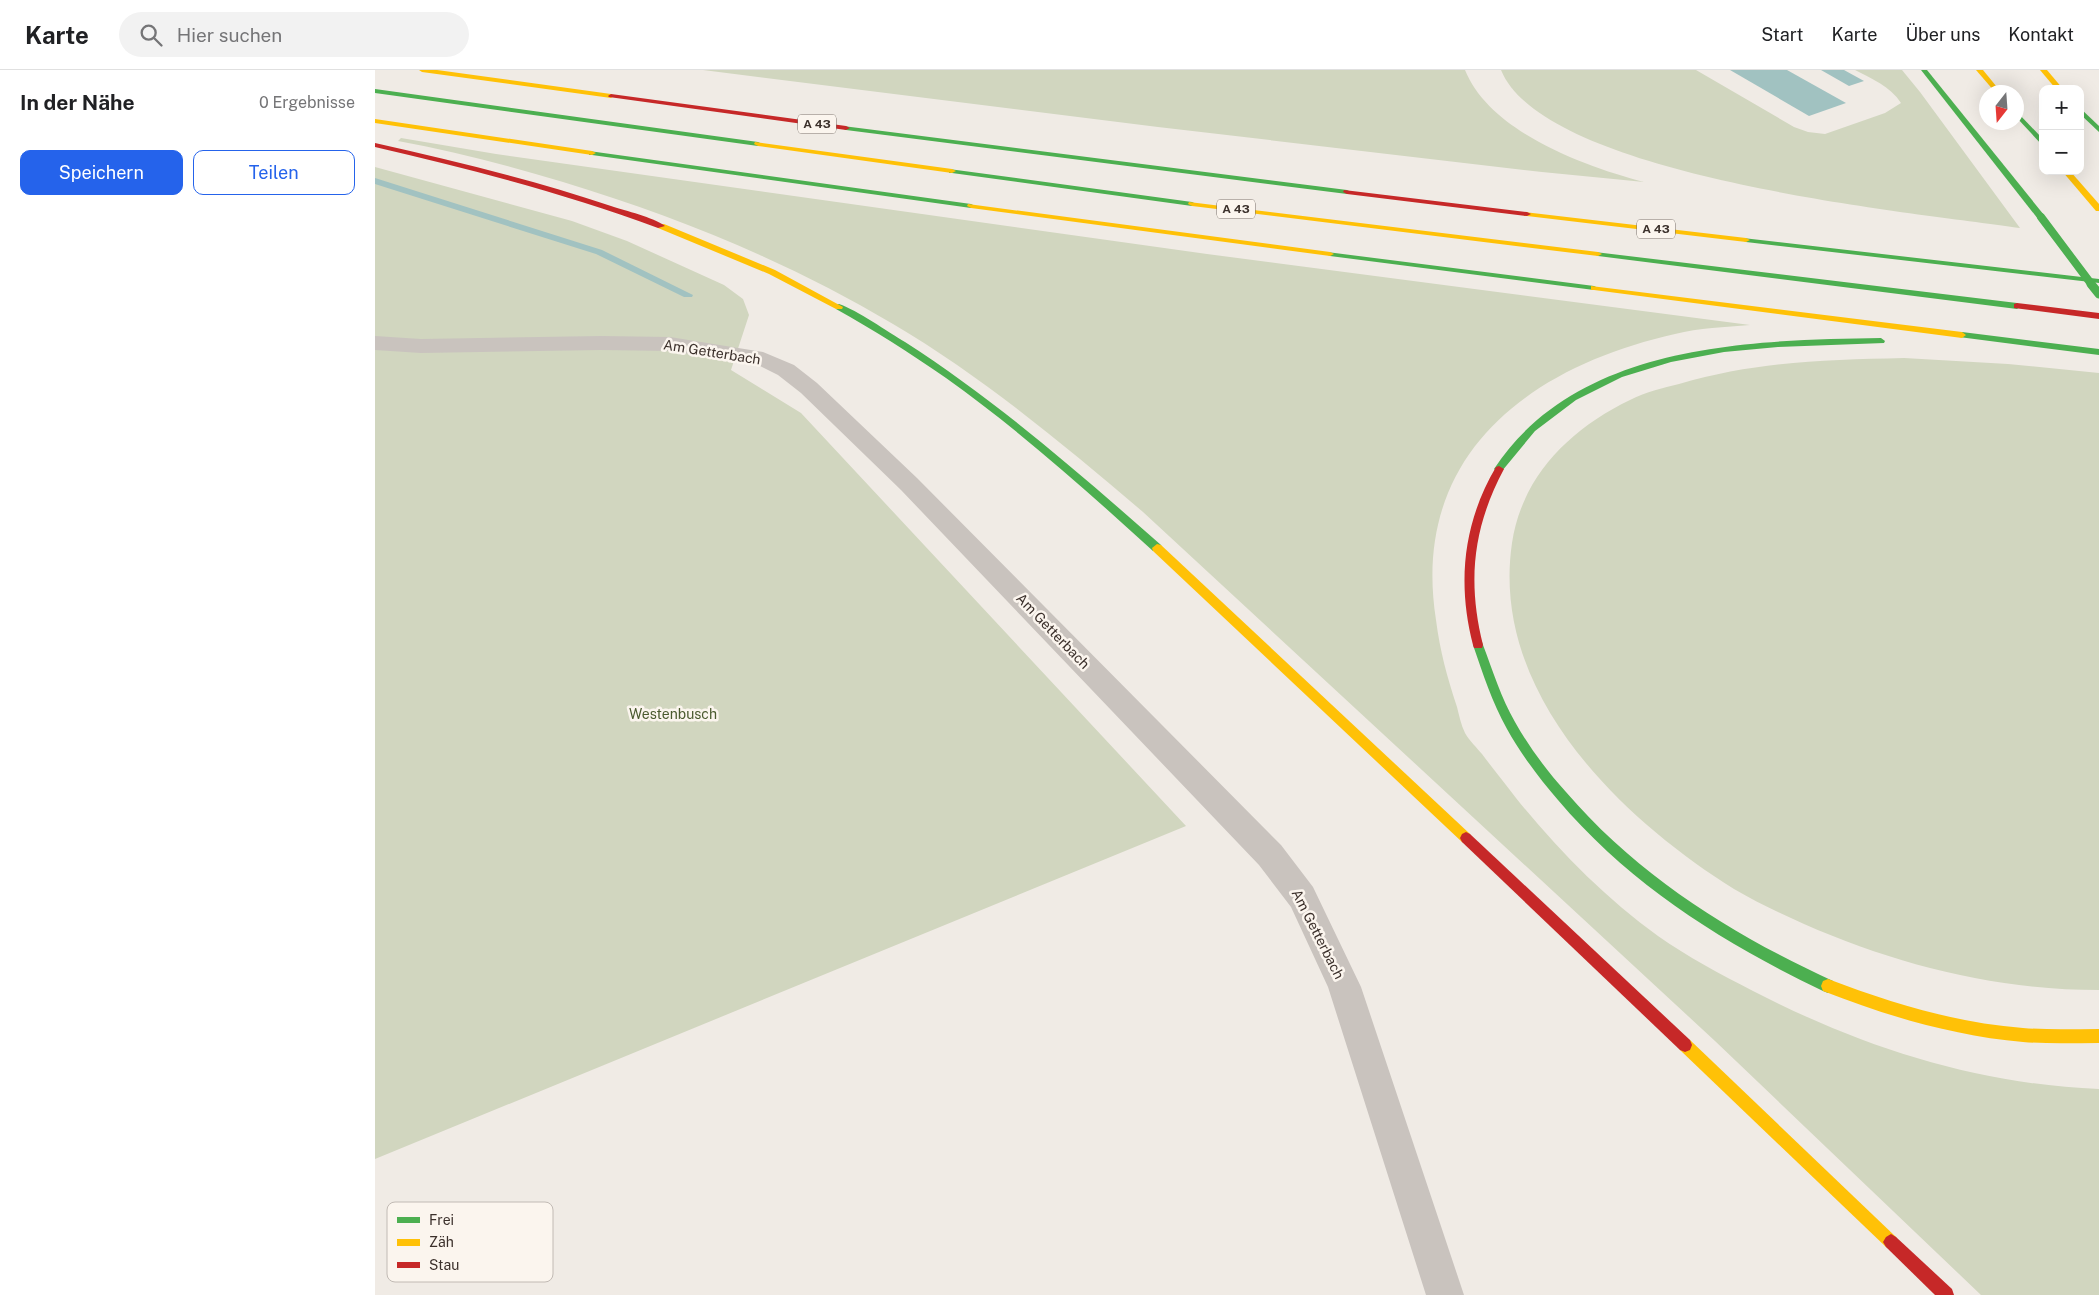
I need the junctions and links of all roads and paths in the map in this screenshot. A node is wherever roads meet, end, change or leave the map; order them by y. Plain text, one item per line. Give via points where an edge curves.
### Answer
1 (422, 70) edge
2 (1924, 70) edge
3 (1979, 70) edge
4 (2043, 70) edge
5 (1992, 85) edge
6 (2056, 85) edge
7 (375, 92) edge
8 (2084, 114) edge
9 (375, 121) edge
10 (2024, 122) edge
11 (2099, 130) edge
12 (2039, 139) edge
13 (375, 145) edge
14 (2069, 175) edge
15 (2099, 209) edge
16 (2099, 281) edge
17 (2099, 294) edge
18 (2099, 316) edge
19 (1889, 341) dead end
20 (1927, 342) dead end
21 (375, 344) edge
22 (2040, 345) junction
23 (2099, 352) edge
24 (2099, 1036) edge
25 (1445, 1295) edge
26 (1947, 1295) edge

1 - 16 highway, A 43 via 932,140 1522,214
2 - 17 highway, bridge
3 - 5 highway
4 - 6 highway
7 - 18 highway, A 43 via 1201,205
8 - 11 highway
9 - 22 highway via 891,196
10 - 12 highway
13 - 26 highway via 579,197 708,243 845,310 953,379 1017,426 1126,519 1259,641
14 - 15 highway
19 - 24 highway via 1820,340 1691,354 1615,378 1557,408 1511,450 1495,473 1483,500 1474,526 1470,559 1472,626 1497,696 1516,735 1548,779 1585,820 1645,876 1722,931 1829,986 1905,1011 1981,1029 2042,1036
20 - 22 highway
21 - 25 street, Am Getterbach via 670,344 763,359 786,370 809,388 909,484 1270,854 1301,897 1344,987
22 - 23 highway

